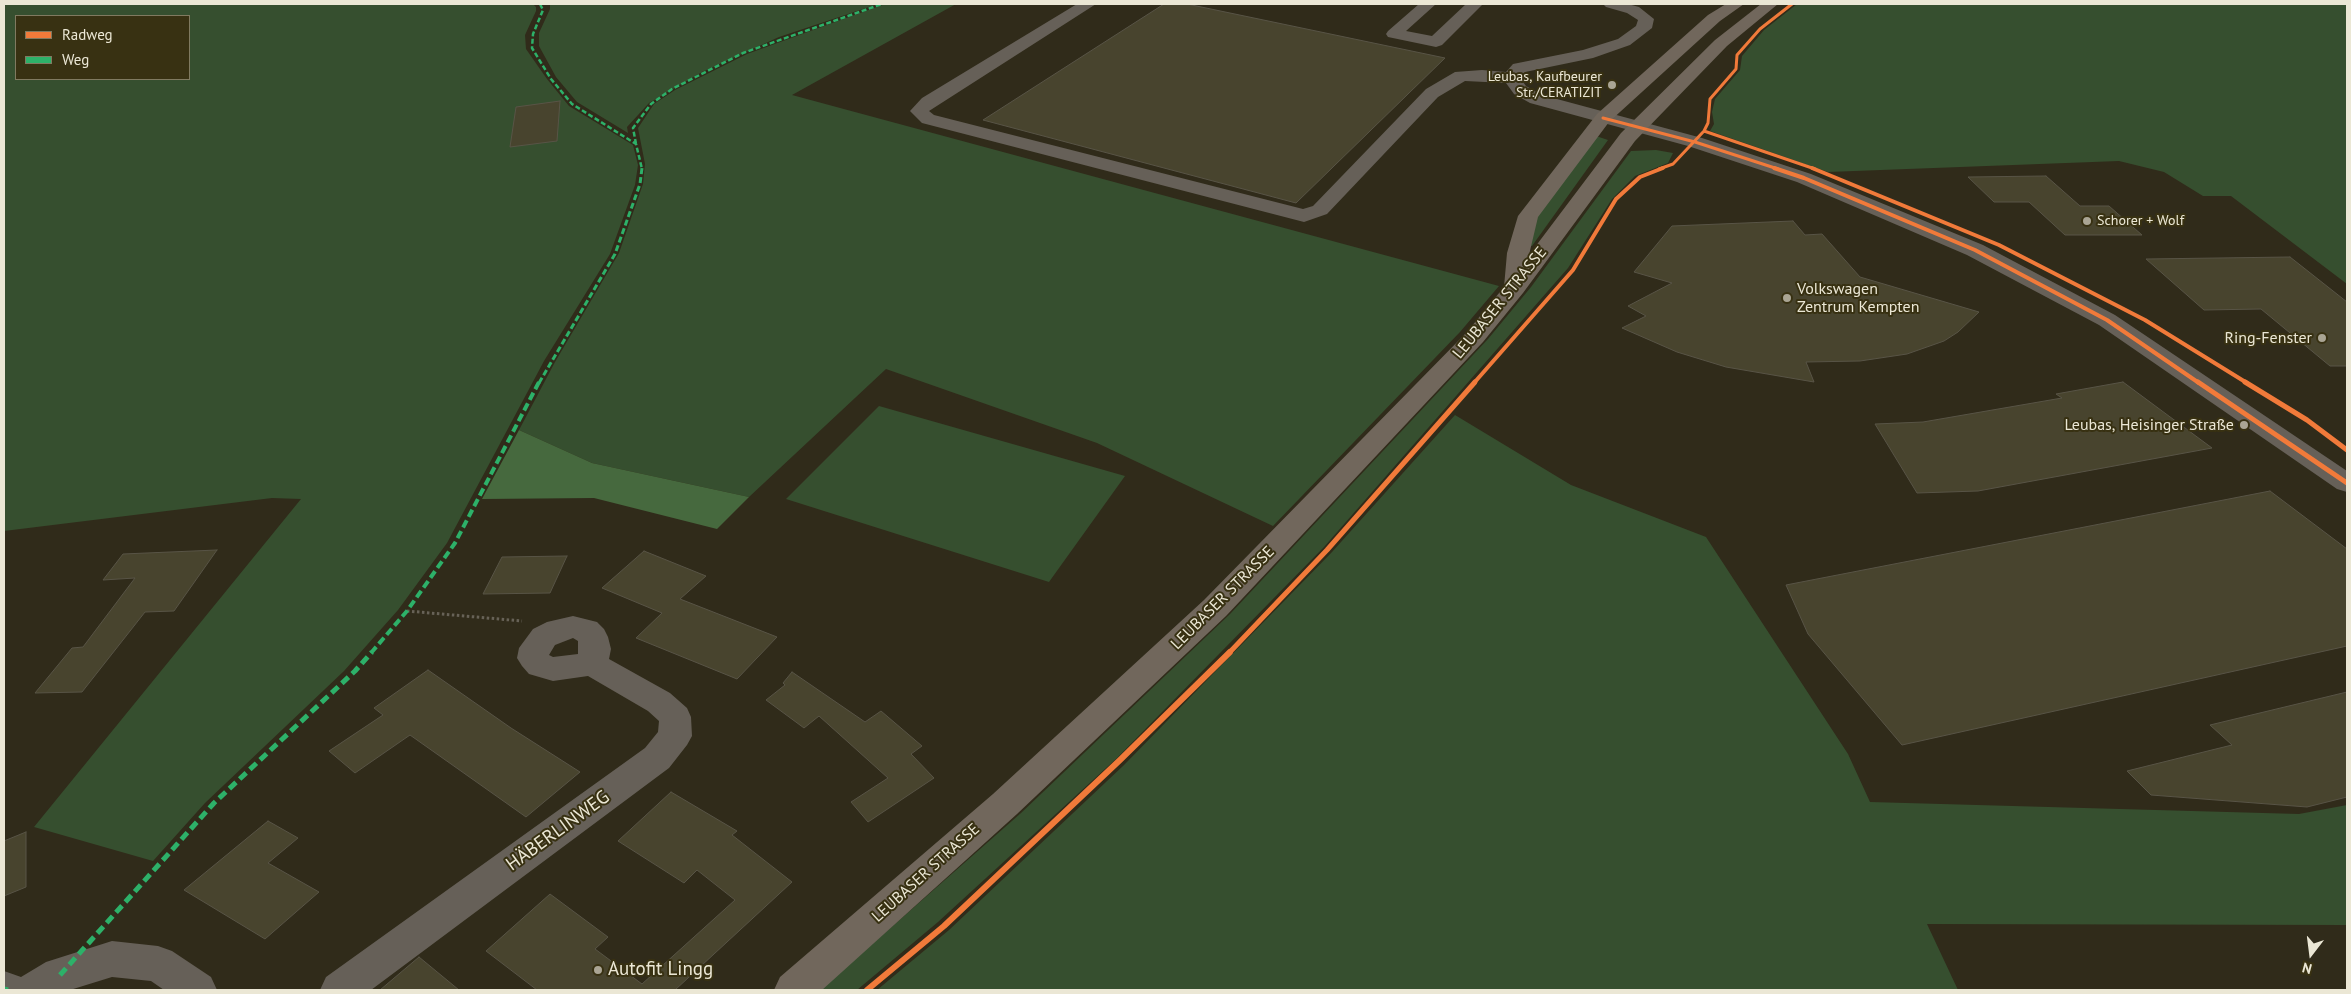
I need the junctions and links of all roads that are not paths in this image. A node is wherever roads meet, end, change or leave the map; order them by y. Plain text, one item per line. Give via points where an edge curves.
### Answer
1 (1088, 4) edge
2 (1428, 4) edge
3 (1475, 4) edge
4 (1611, 4) edge
5 (1736, 4) edge
6 (1770, 4) edge
7 (1511, 78) junction
8 (1603, 118) junction
9 (1638, 127) junction
10 (1515, 288) junction
11 (2347, 483) edge
12 (592, 664) junction
13 (4, 989) edge
14 (8, 990) edge
15 (35, 990) edge
16 (197, 990) edge
17 (340, 990) edge
18 (794, 990) edge

1 - 7 street via 928,102 919,111 928,119 1304,216 1320,210 1432,93 1461,76
2 - 3 street via 1394,34 1436,42
4 - 7 street via 1633,10 1646,19 1644,28 1624,42 1587,54 1519,68
5 - 8 main road via 1714,18
6 - 9 main road, LEUBASER STRASSE via 1721,43
7 - 8 street via 1520,90 1536,99
8 - 9 street
8 - 10 main road via 1528,216 1518,253
9 - 10 main road, LEUBASER STRASSE via 1607,163
9 - 11 street via 1804,178 1975,250 2107,320
10 - 18 main road, LEUBASER STRASSE via 1475,337 1215,608 1005,804
12 - 12 street via 552,669 540,666 533,658 535,648 544,637 573,627 586,630 592,637 595,649
12 - 17 street, HÄBERLINWEG via 659,702 676,717 675,736 657,758
13 - 14 street
15 - 16 street via 60,975 112,959 158,964

